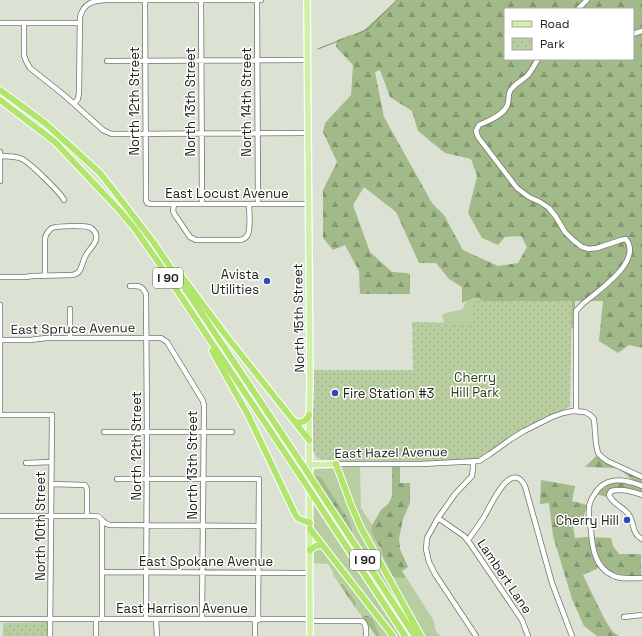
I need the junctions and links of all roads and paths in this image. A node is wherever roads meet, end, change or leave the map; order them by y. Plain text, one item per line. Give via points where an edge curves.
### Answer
1 (145, 0) edge
2 (166, 0) edge
3 (201, 0) edge
4 (257, 0) edge
5 (261, 0) edge
6 (307, 0) edge
7 (587, 0) edge
8 (95, 1) edge
9 (579, 8) edge
10 (0, 23) edge
11 (24, 23) junction
12 (80, 23) junction
13 (145, 60) junction
14 (201, 60) junction
15 (257, 60) junction
16 (307, 60) junction
17 (537, 60) edge
18 (107, 61) dead end
19 (0, 90) edge
20 (0, 100) edge
21 (74, 104) junction
22 (201, 133) junction
23 (257, 133) junction
24 (307, 133) junction
25 (145, 134) junction
26 (0, 152) edge
27 (0, 156) edge
28 (0, 181) edge
29 (64, 200) dead end
30 (147, 202) joint
31 (174, 204) junction
32 (202, 204) junction
33 (249, 204) junction
34 (258, 204) junction
35 (308, 204) junction
36 (154, 243) junction
37 (45, 275) junction
38 (0, 277) edge
39 (130, 286) dead end
40 (0, 305) edge
41 (70, 309) dead end
42 (198, 322) junction
43 (70, 338) junction
44 (147, 338) junction
45 (0, 340) edge
46 (576, 411) junction
47 (0, 415) edge
48 (309, 416) junction
49 (295, 422) junction
50 (104, 432) dead end
51 (148, 432) junction
52 (204, 432) junction
53 (232, 432) dead end
54 (309, 440) junction
55 (473, 461) junction
56 (51, 462) junction
57 (26, 463) dead end
58 (336, 464) junction
59 (307, 466) junction
60 (642, 477) edge
61 (117, 479) dead end
62 (147, 479) junction
63 (203, 479) junction
64 (52, 484) junction
65 (642, 486) edge
66 (642, 495) edge
67 (0, 516) edge
68 (51, 516) junction
69 (87, 516) junction
70 (438, 518) junction
71 (102, 520) junction
72 (147, 526) junction
73 (203, 526) junction
74 (259, 526) junction
75 (310, 526) junction
76 (642, 539) edge
77 (468, 540) junction
78 (322, 545) junction
79 (310, 550) junction
80 (102, 572) junction
81 (147, 572) junction
82 (203, 572) junction
83 (259, 572) junction
84 (310, 573) junction
85 (642, 578) edge
86 (642, 615) edge
87 (624, 617) dead end
88 (0, 619) edge
89 (50, 619) junction
90 (96, 619) junction
91 (102, 619) junction
92 (146, 619) junction
93 (156, 619) junction
94 (202, 619) junction
95 (257, 620) junction
96 (310, 620) junction
97 (50, 636) edge
98 (96, 636) edge
99 (157, 636) edge
100 (255, 636) edge
101 (310, 636) edge
102 (366, 636) edge
103 (393, 636) edge
104 (405, 636) edge
105 (415, 636) edge
106 (421, 636) edge
107 (476, 636) edge
108 (528, 636) edge
109 (572, 636) edge

1 - 2 street
1 - 8 street
1 - 13 street, North 12th Street
2 - 3 street
3 - 4 street
3 - 14 street, North 13th Street
4 - 5 street
4 - 15 street, North 14th Street
6 - 16 main road, North 15th Street
7 - 9 street
8 - 12 street via 86,5
10 - 11 street
11 - 12 street
11 - 21 street via 24,57 28,65
12 - 21 street via 79,93
13 - 14 street
13 - 18 street
13 - 25 street, North 12th Street
14 - 15 street
14 - 22 street, North 13th Street
15 - 16 street
15 - 23 street, North 14th Street
16 - 24 main road, North 15th Street
17 - 46 street via 530,73 510,90 505,111 479,125 476,130 478,137 517,188 549,208 572,240 589,249 626,239 632,247 628,264 614,280 576,311
19 - 36 highway, I 90 via 44,123 100,174
20 - 42 highway, I 90 via 55,142 120,211
21 - 25 street via 107,132
22 - 23 street
22 - 25 street
22 - 32 street, North 13th Street
23 - 24 street
23 - 34 street, North 14th Street
24 - 35 main road, North 15th Street
25 - 30 street, North 12th Street
26 - 27 street
27 - 28 street
27 - 29 street via 14,156 25,160 62,195
30 - 31 street, East Locust Avenue
31 - 32 street, East Locust Avenue
31 - 33 street via 175,215 194,239 240,240 246,237 249,231
32 - 33 street, East Locust Avenue
33 - 34 street, East Locust Avenue
34 - 35 street, East Locust Avenue
35 - 48 main road, North 15th Street
36 - 49 highway, I 90
36 - 59 highway, I 90
37 - 37 street via 72,275 81,270 86,255 96,240 91,228 56,227 49,230 45,238
37 - 38 street
39 - 44 street, North 12th Street via 143,288 146,294
40 - 45 street
41 - 43 street
42 - 75 highway via 248,415 296,516
42 - 104 highway, I 90, bridge
43 - 44 street, East Spruce Avenue
43 - 45 street, East Spruce Avenue
44 - 51 street, North 12th Street
44 - 52 street, North 13th Street via 161,338 178,358 203,401
45 - 47 street
46 - 55 street, East Hazel Avenue via 543,421 511,439 485,458
46 - 60 street via 585,412 594,419 598,453 607,461
47 - 56 street, North 10th Street via 52,415
48 - 49 highway via 304,422
48 - 54 main road, North 15th Street
49 - 54 highway, I 90
50 - 51 street
51 - 52 street
51 - 62 street, North 12th Street
52 - 53 street
52 - 63 street, North 13th Street
54 - 59 main road, North 15th Street
55 - 58 street, East Hazel Avenue
55 - 70 street via 472,476
56 - 57 street
56 - 64 street, North 10th Street
58 - 59 main road, East Hazel Avenue
58 - 106 highway via 361,528
59 - 75 main road, North 15th Street
59 - 105 highway, I 90, bridge via 315,484
61 - 62 street
62 - 63 street
62 - 72 street, North 12th Street
63 - 73 street, North 13th Street
63 - 74 street via 259,479
64 - 68 street, North 10th Street
64 - 69 street via 86,486
65 - 85 street via 624,480 609,481 594,493 589,509 593,549 600,565 607,572 620,578
66 - 76 street via 620,490 611,491 609,495 628,513 635,533
67 - 68 street
68 - 69 street
68 - 89 street, North 10th Street
69 - 71 street via 97,516
70 - 77 street, Lambert Lane
70 - 107 street via 426,541 429,562
71 - 72 street via 110,525
71 - 80 street
72 - 73 street
72 - 81 street, North 12th Street
73 - 74 street
73 - 82 street, North 13th Street
74 - 83 street
75 - 78 highway, I 90
75 - 79 main road, North 15th Street
77 - 108 street, Lambert Lane via 522,620
77 - 109 street via 506,481 514,478 521,480 525,486 552,583
78 - 79 highway
78 - 103 highway, I 90
79 - 84 main road, North 15th Street
80 - 81 street, East Spokane Avenue
80 - 91 street
81 - 82 street, East Spokane Avenue
81 - 92 street, North 12th Street
82 - 83 street, East Spokane Avenue
82 - 94 street, North 13th Street
83 - 84 street, East Spokane Avenue
83 - 95 street
84 - 96 main road, North 15th Street
86 - 87 street
88 - 89 street, East Harrison Avenue
89 - 90 street, East Harrison Avenue
89 - 97 street, North 10th Street
90 - 91 street, East Harrison Avenue
90 - 98 street
91 - 92 street, East Harrison Avenue
92 - 93 street, East Harrison Avenue
93 - 94 street, East Harrison Avenue
93 - 99 street
94 - 95 street, East Harrison Avenue
95 - 96 street, East Harrison Avenue
95 - 100 street
96 - 101 main road, North 15th Street
96 - 102 street, East Harrison Avenue via 362,621 366,625

